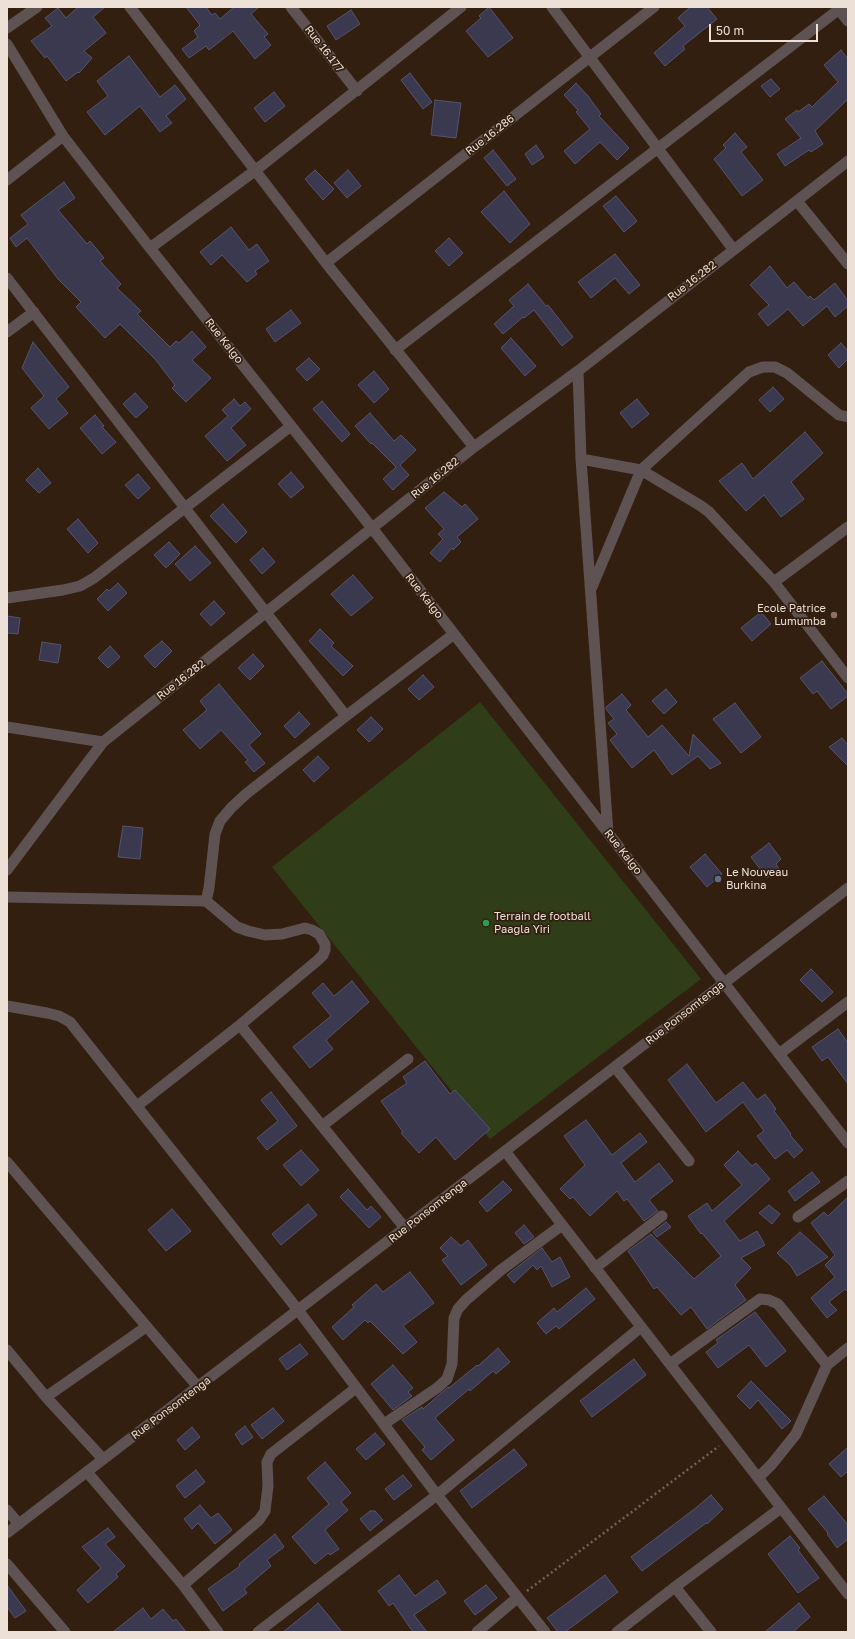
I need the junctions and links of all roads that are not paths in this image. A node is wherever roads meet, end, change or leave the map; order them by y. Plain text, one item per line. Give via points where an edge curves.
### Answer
1 (37, 7) edge
2 (130, 7) edge
3 (291, 7) edge
4 (461, 7) edge
5 (552, 7) edge
6 (654, 7) edge
7 (840, 8) edge
8 (848, 21) edge
9 (7, 28) edge
10 (7, 44) edge
11 (590, 57) junction
12 (357, 91) junction
13 (64, 136) junction
14 (658, 148) junction
15 (848, 161) edge
16 (256, 170) junction
17 (7, 180) edge
18 (797, 201) junction
19 (150, 248) junction
20 (733, 249) junction
21 (326, 263) junction
22 (848, 264) edge
23 (7, 278) edge
24 (34, 312) junction
25 (7, 332) edge
26 (395, 350) junction
27 (578, 371) junction
28 (848, 417) edge
29 (291, 426) junction
30 (474, 447) junction
31 (581, 458) junction
32 (641, 470) junction
33 (185, 507) junction
34 (848, 527) edge
35 (372, 528) junction
36 (774, 582) junction
37 (591, 590) junction
38 (7, 598) edge
39 (266, 611) junction
40 (454, 634) junction
41 (848, 678) edge
42 (346, 716) junction
43 (7, 727) edge
44 (102, 742) junction
45 (608, 833) junction
46 (7, 870) edge
47 (848, 888) edge
48 (7, 897) edge
49 (206, 901) junction
50 (724, 983) junction
51 (848, 1002) edge
52 (7, 1006) edge
53 (240, 1025) junction
54 (778, 1054) junction
55 (408, 1059) dead end
56 (615, 1067) junction
57 (137, 1106) junction
58 (322, 1126) junction
59 (848, 1143) edge
60 (505, 1151) junction
61 (689, 1161) dead end
62 (7, 1162) edge
63 (848, 1181) edge
64 (662, 1216) dead end
65 (798, 1217) dead end
66 (562, 1225) junction
67 (405, 1228) junction
68 (595, 1268) junction
69 (298, 1310) junction
70 (146, 1327) junction
71 (641, 1327) junction
72 (848, 1348) edge
73 (7, 1350) edge
74 (670, 1364) junction
75 (826, 1365) junction
76 (198, 1387) junction
77 (356, 1388) junction
78 (46, 1397) junction
79 (384, 1424) junction
80 (103, 1459) junction
81 (87, 1472) junction
82 (758, 1478) junction
83 (437, 1495) junction
84 (781, 1508) junction
85 (7, 1510) edge
86 (19, 1524) junction
87 (7, 1533) edge
88 (7, 1564) edge
89 (183, 1585) junction
90 (675, 1587) junction
91 (846, 1588) edge
92 (518, 1598) junction
93 (65, 1632) edge
94 (218, 1632) edge
95 (258, 1632) edge
96 (477, 1632) edge
97 (545, 1632) edge
98 (617, 1632) edge
99 (712, 1632) edge

1 - 9 street
2 - 16 street
3 - 12 street, Rue 16.177
4 - 12 street
5 - 11 street
6 - 11 street, Rue 16.286
7 - 8 street
7 - 14 street
10 - 13 street, Rue Kalgo
11 - 14 street
11 - 21 street, Rue 16.286
12 - 16 street
13 - 17 street
13 - 19 street, Rue Kalgo
14 - 20 street
14 - 26 street
15 - 18 street, Rue 16.282
16 - 19 street
16 - 21 street
18 - 20 street, Rue 16.282
18 - 22 street
19 - 29 street, Rue Kalgo
20 - 27 street, Rue 16.282
21 - 26 street
23 - 24 street
24 - 25 street
24 - 33 street
26 - 30 street
27 - 30 street, Rue 16.282
27 - 31 street
28 - 32 street via 839,415 787,373 775,367 763,367 749,372
29 - 33 street
29 - 35 street, Rue Kalgo
30 - 35 street, Rue 16.282
31 - 32 street
31 - 37 street
32 - 36 street via 709,512
32 - 37 street
33 - 38 street via 94,578 80,586
33 - 39 street
34 - 36 street
35 - 39 street, Rue 16.282
35 - 40 street, Rue Kalgo
36 - 41 street
37 - 45 street
39 - 42 street
39 - 44 street, Rue 16.282 via 193,672
40 - 42 street
40 - 45 street, Rue Kalgo
42 - 49 street via 246,794 220,821 214,834
43 - 44 street
44 - 46 street, Rue 16.282
45 - 50 street, Rue Kalgo
47 - 50 street, Rue Ponsomtenga
48 - 49 street
49 - 53 street via 248,932 282,934 305,928 319,934 325,944 323,955 318,960
50 - 54 street, Rue Kalgo
50 - 56 street, Rue Ponsomtenga
51 - 54 street
52 - 57 street via 59,1016 70,1022
53 - 57 street
53 - 58 street
54 - 59 street, Rue Kalgo
55 - 58 street
56 - 60 street, Rue Ponsomtenga
56 - 61 street
57 - 69 street
58 - 67 street
60 - 66 street
60 - 67 street, Rue Ponsomtenga
62 - 70 street
63 - 65 street
64 - 68 street
66 - 68 street
66 - 79 street via 501,1270 466,1300 454,1318 452,1364 448,1379
67 - 69 street, Rue Ponsomtenga
68 - 71 street
69 - 76 street, Rue Ponsomtenga
69 - 77 street
70 - 76 street
70 - 78 street
71 - 74 street
71 - 83 street
72 - 75 street
73 - 78 street
74 - 75 street via 760,1299 778,1304
74 - 82 street
75 - 82 street via 796,1434
76 - 80 street, Rue Ponsomtenga
77 - 79 street
77 - 89 street via 271,1454 267,1462 266,1511 259,1520
78 - 80 street
79 - 83 street
80 - 81 street, Rue Ponsomtenga
81 - 86 street, Rue Ponsomtenga
81 - 89 street
82 - 84 street
83 - 92 street
83 - 95 street
84 - 90 street
84 - 91 street
85 - 86 street
86 - 87 street, Rue Ponsomtenga
88 - 93 street
89 - 94 street
90 - 98 street
90 - 99 street
92 - 96 street
92 - 97 street

